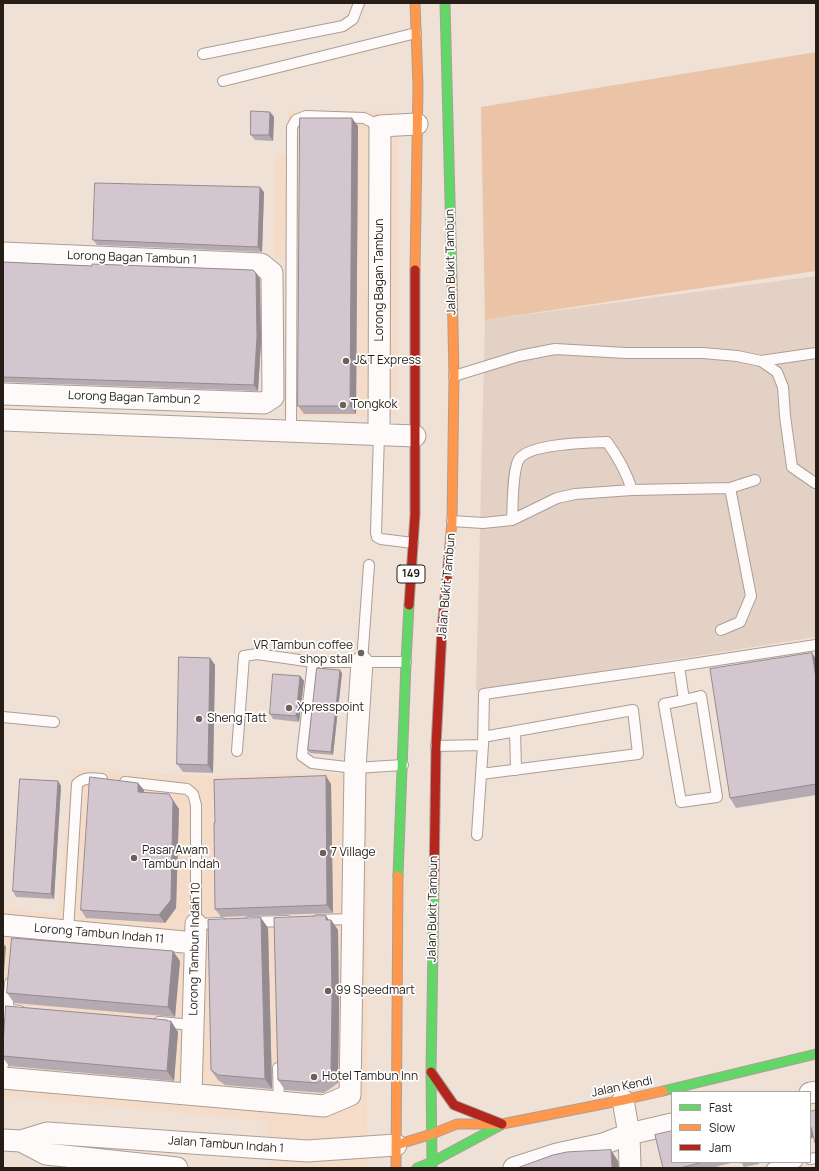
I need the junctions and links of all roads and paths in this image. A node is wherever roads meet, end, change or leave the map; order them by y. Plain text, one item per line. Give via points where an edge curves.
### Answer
1 (359, 3) edge
2 (415, 3) edge
3 (445, 3) edge
4 (416, 33) junction
5 (203, 54) dead end
6 (223, 81) dead end
7 (417, 124) junction
8 (380, 126) junction
9 (3, 253) edge
10 (816, 354) edge
11 (761, 362) junction
12 (454, 376) junction
13 (3, 394) edge
14 (264, 403) joint
15 (3, 420) edge
16 (291, 431) junction
17 (379, 434) junction
18 (415, 436) junction
19 (755, 480) dead end
20 (816, 483) edge
21 (730, 488) junction
22 (632, 490) junction
23 (512, 520) junction
24 (452, 521) junction
25 (413, 543) junction
26 (369, 565) dead end
27 (721, 630) dead end
28 (816, 645) edge
29 (313, 662) junction
30 (362, 662) junction
31 (406, 662) junction
32 (678, 666) junction
33 (684, 700) junction
34 (3, 717) edge
35 (54, 722) dead end
36 (515, 731) junction
37 (483, 741) junction
38 (436, 746) junction
39 (236, 751) dead end
40 (403, 765) junction
41 (355, 768) junction
42 (516, 770) junction
43 (481, 774) junction
44 (477, 835) dead end
45 (353, 919) junction
46 (243, 922) edge
47 (227, 923) edge
48 (10, 929) edge
49 (68, 931) junction
50 (196, 933) junction
51 (10, 972) edge
52 (5, 1010) edge
53 (31, 1012) edge
54 (147, 1021) edge
55 (193, 1025) junction
56 (816, 1054) edge
57 (278, 1055) edge
58 (3, 1065) edge
59 (431, 1072) junction
60 (3, 1078) edge
61 (192, 1094) junction
62 (623, 1100) junction
63 (279, 1102) junction
64 (502, 1124) junction
65 (671, 1124) edge
66 (432, 1134) junction
67 (629, 1134) junction
68 (12, 1141) edge
69 (396, 1145) junction
70 (793, 1163) edge
71 (432, 1165) edge
72 (177, 1168) edge
73 (396, 1168) edge
74 (417, 1168) edge
75 (514, 1168) edge
76 (630, 1168) edge
77 (772, 1168) edge

1 - 5 lane via 353,19 343,26
2 - 4 main road, 149
3 - 12 main road, Jalan Bukit Tambun
4 - 6 lane
4 - 7 main road, 149
7 - 8 street
7 - 18 main road, 149
8 - 16 lane via 364,118 306,116 296,120 292,127
8 - 17 street, Lorong Bagan Tambun
9 - 14 street, Lorong Bagan Tambun 1 via 260,264 272,273 273,397
10 - 11 lane
11 - 12 lane via 737,356 703,353 626,353 555,349 518,356
11 - 20 lane via 777,372 783,387 784,416 792,467
12 - 24 main road, Jalan Bukit Tambun
13 - 14 street, Lorong Bagan Tambun 2
15 - 16 street
16 - 17 street
17 - 18 street
17 - 25 lane via 377,537
18 - 25 main road, 149
19 - 21 lane
21 - 22 lane
21 - 27 lane via 751,596 740,622
22 - 23 lane via 575,494 557,498
22 - 23 lane via 621,462 607,442 568,444 535,450 518,460
23 - 24 lane via 483,523
24 - 38 main road, Jalan Bukit Tambun via 442,629
25 - 31 main road, 149
26 - 30 lane
28 - 32 lane
29 - 30 lane
29 - 39 lane via 257,654 244,656
29 - 41 lane via 302,756 312,763
30 - 31 lane
30 - 41 street
31 - 40 main road, 149
32 - 33 lane
32 - 37 lane via 484,694
33 - 33 lane via 664,704 681,802 717,797 701,696
34 - 35 lane
36 - 37 lane
36 - 42 lane
36 - 42 lane via 633,710 638,754
37 - 38 lane
37 - 43 lane
38 - 59 main road, Jalan Bukit Tambun
40 - 41 lane
40 - 69 main road, 149 via 398,890
41 - 45 street
42 - 43 lane
43 - 44 lane
45 - 46 lane via 274,925
45 - 63 street via 350,1095 324,1106
47 - 50 lane
48 - 49 street, Lorong Tambun Indah 11
49 - 50 street, Lorong Tambun Indah 11
49 - 50 lane, Lorong Tambun Indah 10 via 77,784 93,778 187,789 193,794 196,805
50 - 55 street, Lorong Tambun Indah 10
51 - 52 lane
52 - 53 lane
52 - 58 lane
54 - 55 lane
55 - 61 street, Lorong Tambun Indah 10
56 - 62 main road, Jalan Kendi
57 - 63 lane
59 - 64 main road via 454,1105
59 - 66 main road, Jalan Bukit Tambun
60 - 61 street
61 - 63 street
62 - 64 main road, Jalan Kendi
62 - 67 street
64 - 66 main road, Jalan Kendi via 457,1124
64 - 71 main road
65 - 67 street
66 - 69 main road, Jalan Tambun Indah 1
66 - 71 main road, Jalan Bukit Tambun
67 - 75 street via 557,1158
67 - 76 street
68 - 69 street, Jalan Tambun Indah 1 via 47,1133 307,1151
68 - 72 street, Jalan Tambun Indah 1 via 46,1154
69 - 73 main road, 149
70 - 77 lane
71 - 74 main road

